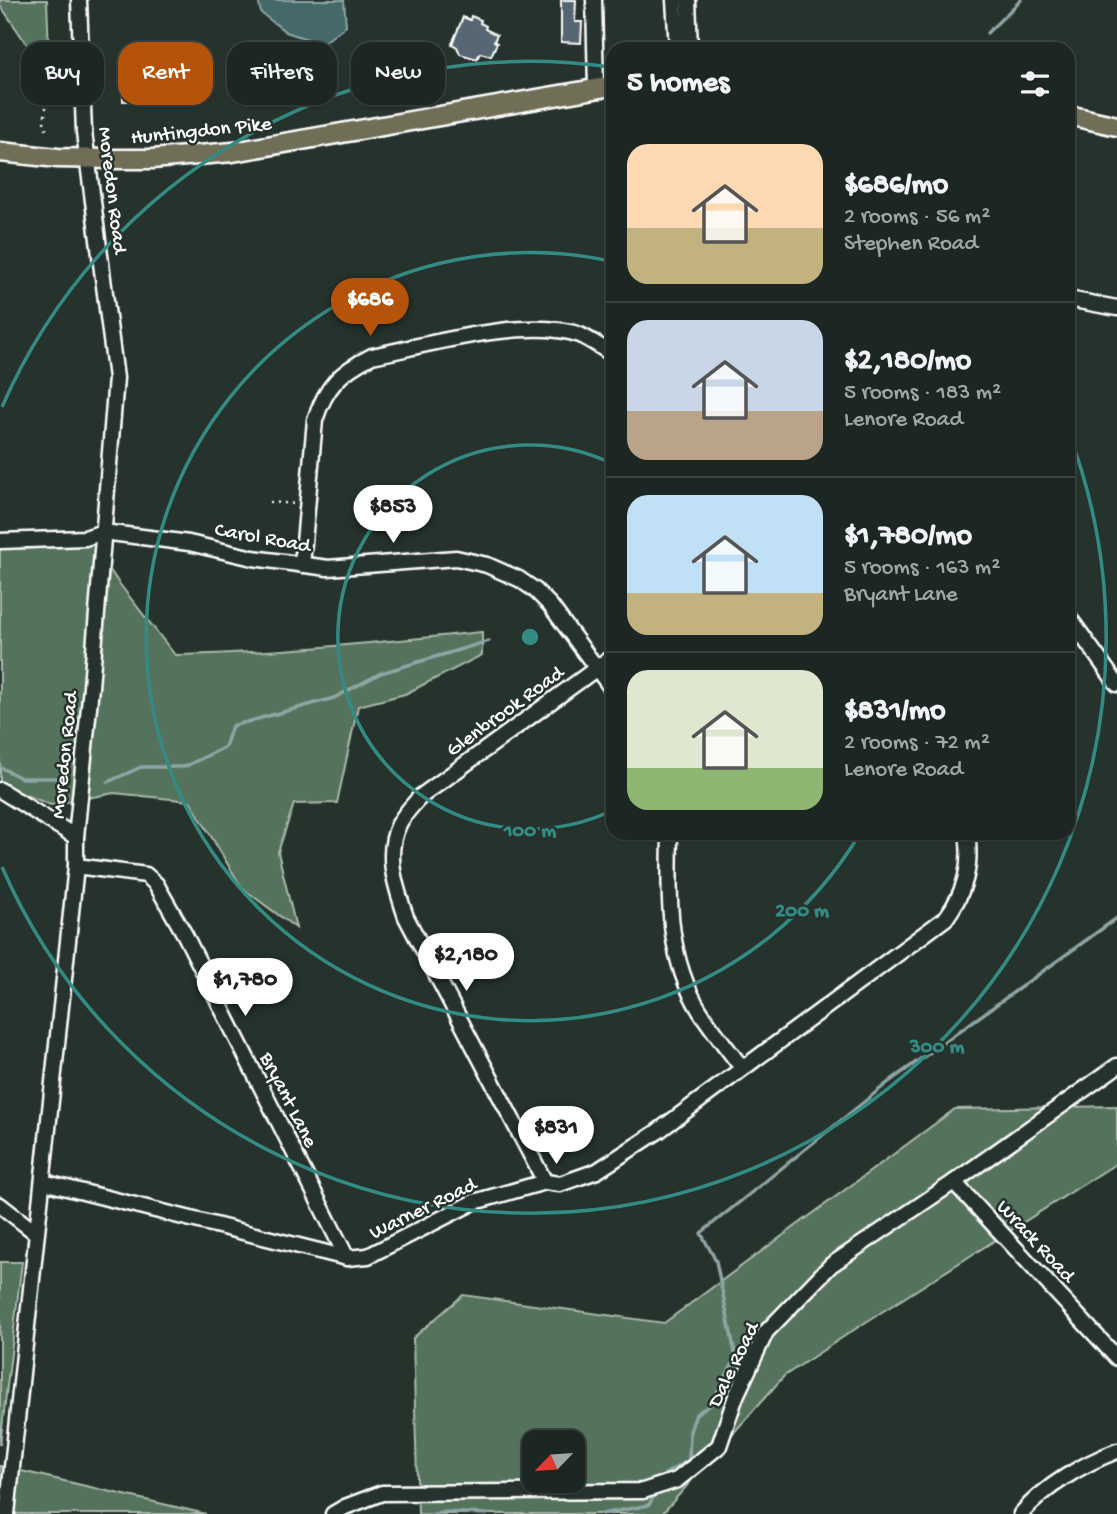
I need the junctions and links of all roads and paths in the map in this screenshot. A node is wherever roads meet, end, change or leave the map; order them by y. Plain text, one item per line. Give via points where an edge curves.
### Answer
1 (79, 0) edge
2 (594, 0) edge
3 (674, 0) edge
4 (688, 0) edge
5 (677, 42) edge
6 (690, 42) edge
7 (604, 87) edge
8 (46, 107) dead end
9 (1075, 117) edge
10 (1117, 126) edge
11 (47, 131) dead end
12 (0, 152) edge
13 (87, 159) junction
14 (1075, 300) edge
15 (1117, 308) edge
16 (606, 351) edge
17 (270, 502) dead end
18 (299, 504) dead end
19 (103, 532) junction
20 (0, 541) edge
21 (302, 565) junction
22 (1075, 626) edge
23 (606, 662) edge
24 (598, 668) junction
25 (606, 680) edge
26 (1117, 684) edge
27 (0, 790) edge
28 (76, 837) junction
29 (670, 840) edge
30 (968, 840) edge
31 (76, 866) junction
32 (1117, 1066) edge
33 (742, 1068) junction
34 (43, 1182) junction
35 (545, 1182) junction
36 (954, 1182) junction
37 (0, 1205) edge
38 (36, 1233) junction
39 (347, 1258) junction
40 (1117, 1358) edge
41 (1117, 1451) edge
42 (7, 1514) edge
43 (333, 1514) edge
44 (1021, 1514) edge

1 - 13 street, Moredon Road
2 - 7 street
3 - 5 street
4 - 6 street
7 - 13 main road, Huntingdon Pike via 233,152
8 - 11 path
9 - 10 main road
12 - 13 main road, Huntingdon Pike
13 - 19 street, Moredon Road via 116,378
14 - 15 street
16 - 21 street via 579,335 538,328 498,331 372,356 354,365 322,397 315,420
17 - 18 path
19 - 20 street, Carol Road via 85,538
19 - 21 street, Carol Road
19 - 28 street, Moredon Road
21 - 24 street, Carol Road via 328,568 456,558 487,565 535,590
22 - 26 street
23 - 24 street, Glenbrook Road
24 - 25 street, Carol Road
24 - 35 street, Glenbrook Road via 420,797 400,823 393,847 392,875 407,917
27 - 28 street
28 - 31 street, Moredon Road
29 - 33 street via 669,908 676,956 701,1012
30 - 33 street, Warner Road via 960,898 946,918
31 - 34 street, Moredon Road
31 - 39 street, Bryant Lane via 146,875 156,884
32 - 36 street, Dale Road
33 - 35 street, Warner Road via 597,1171 560,1184
34 - 38 street, Moredon Road
34 - 39 street, Warner Road
35 - 39 street, Warner Road via 474,1202 368,1256
36 - 40 street, Wrack Road
36 - 43 street, Dale Road via 831,1265 766,1332 719,1446 677,1480 643,1491 382,1493
37 - 38 street
38 - 42 street, Moredon Road
41 - 44 street via 1061,1481

